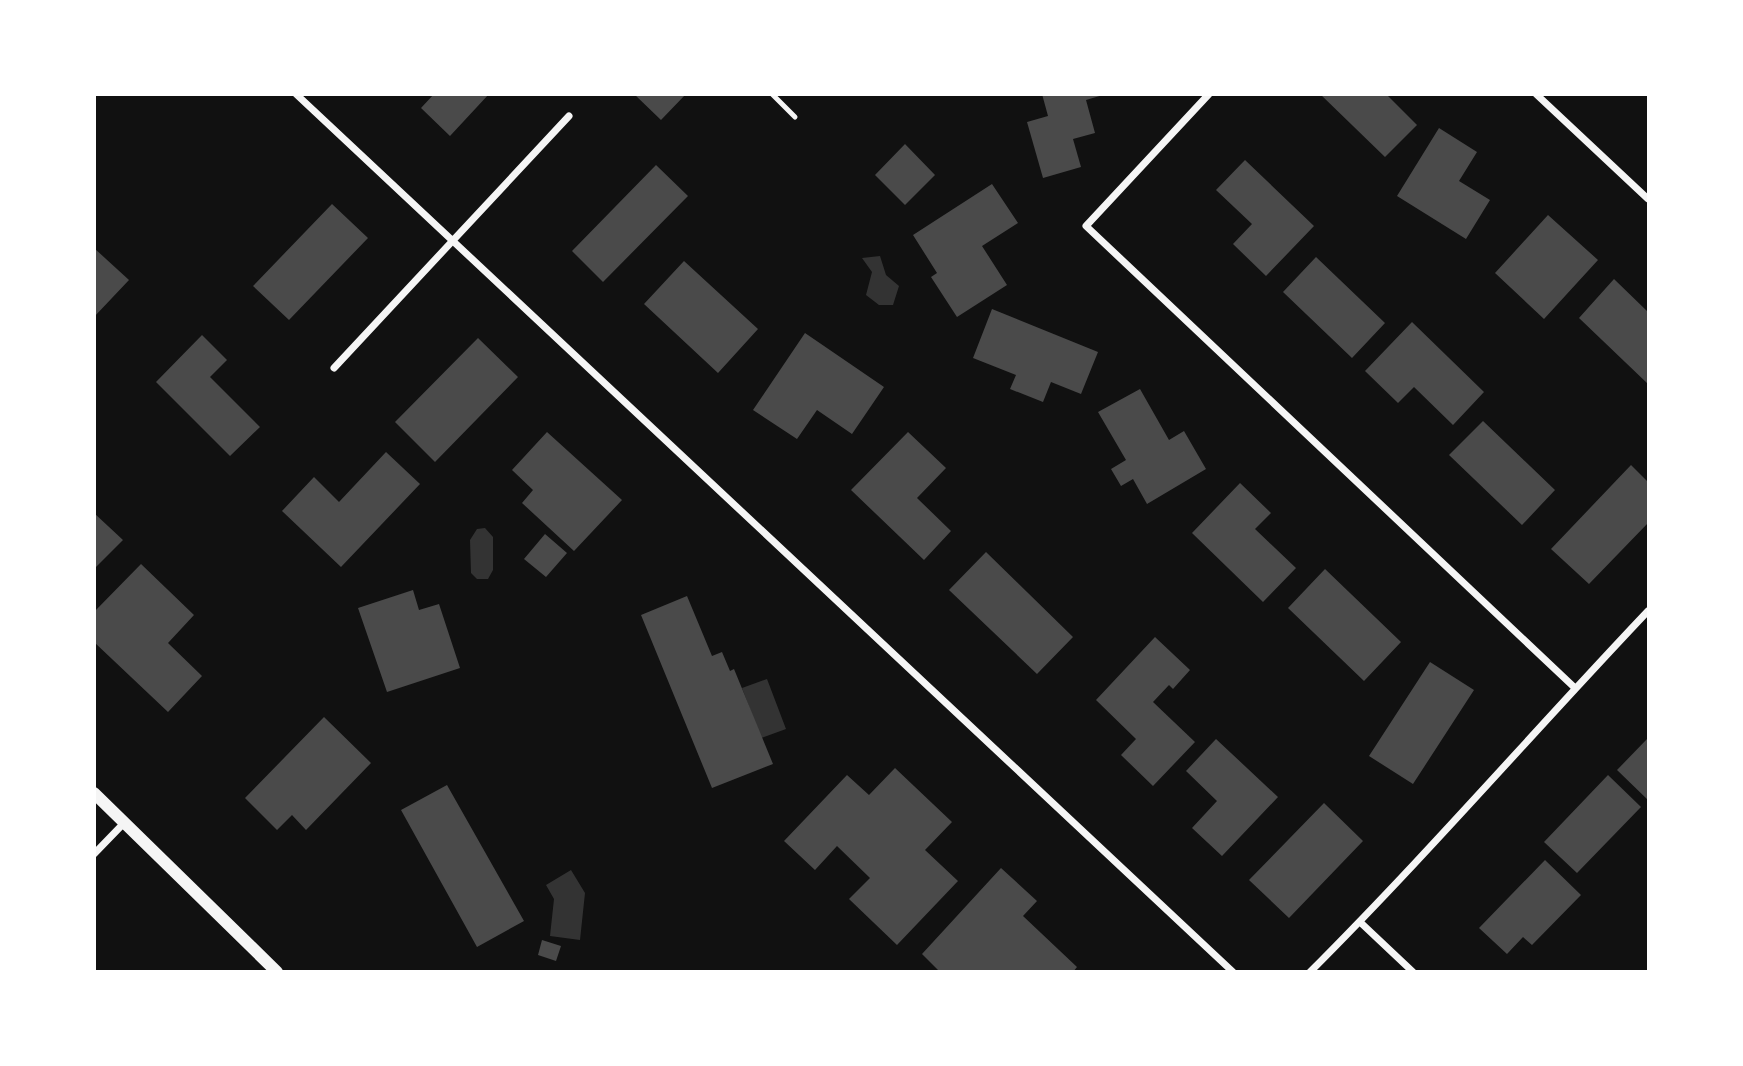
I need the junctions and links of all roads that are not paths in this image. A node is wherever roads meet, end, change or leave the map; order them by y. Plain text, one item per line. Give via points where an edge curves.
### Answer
1 (296, 94) edge
2 (772, 94) edge
3 (1209, 94) edge
4 (1536, 94) edge
5 (569, 116) dead end
6 (795, 117) dead end
7 (1648, 199) edge
8 (453, 242) junction
9 (334, 368) dead end
10 (1648, 611) edge
11 (1575, 688) junction
12 (94, 793) edge
13 (125, 822) junction
14 (94, 854) edge
15 (1360, 922) junction
16 (277, 971) edge
17 (1233, 971) edge
18 (1310, 971) edge
19 (1413, 971) edge

1 - 8 street
2 - 6 lane
3 - 11 street via 1086,226
4 - 7 street
5 - 8 street
8 - 9 street
8 - 17 street
10 - 11 street
11 - 15 street
12 - 13 street
13 - 14 street
13 - 16 street
15 - 18 street
15 - 19 street

